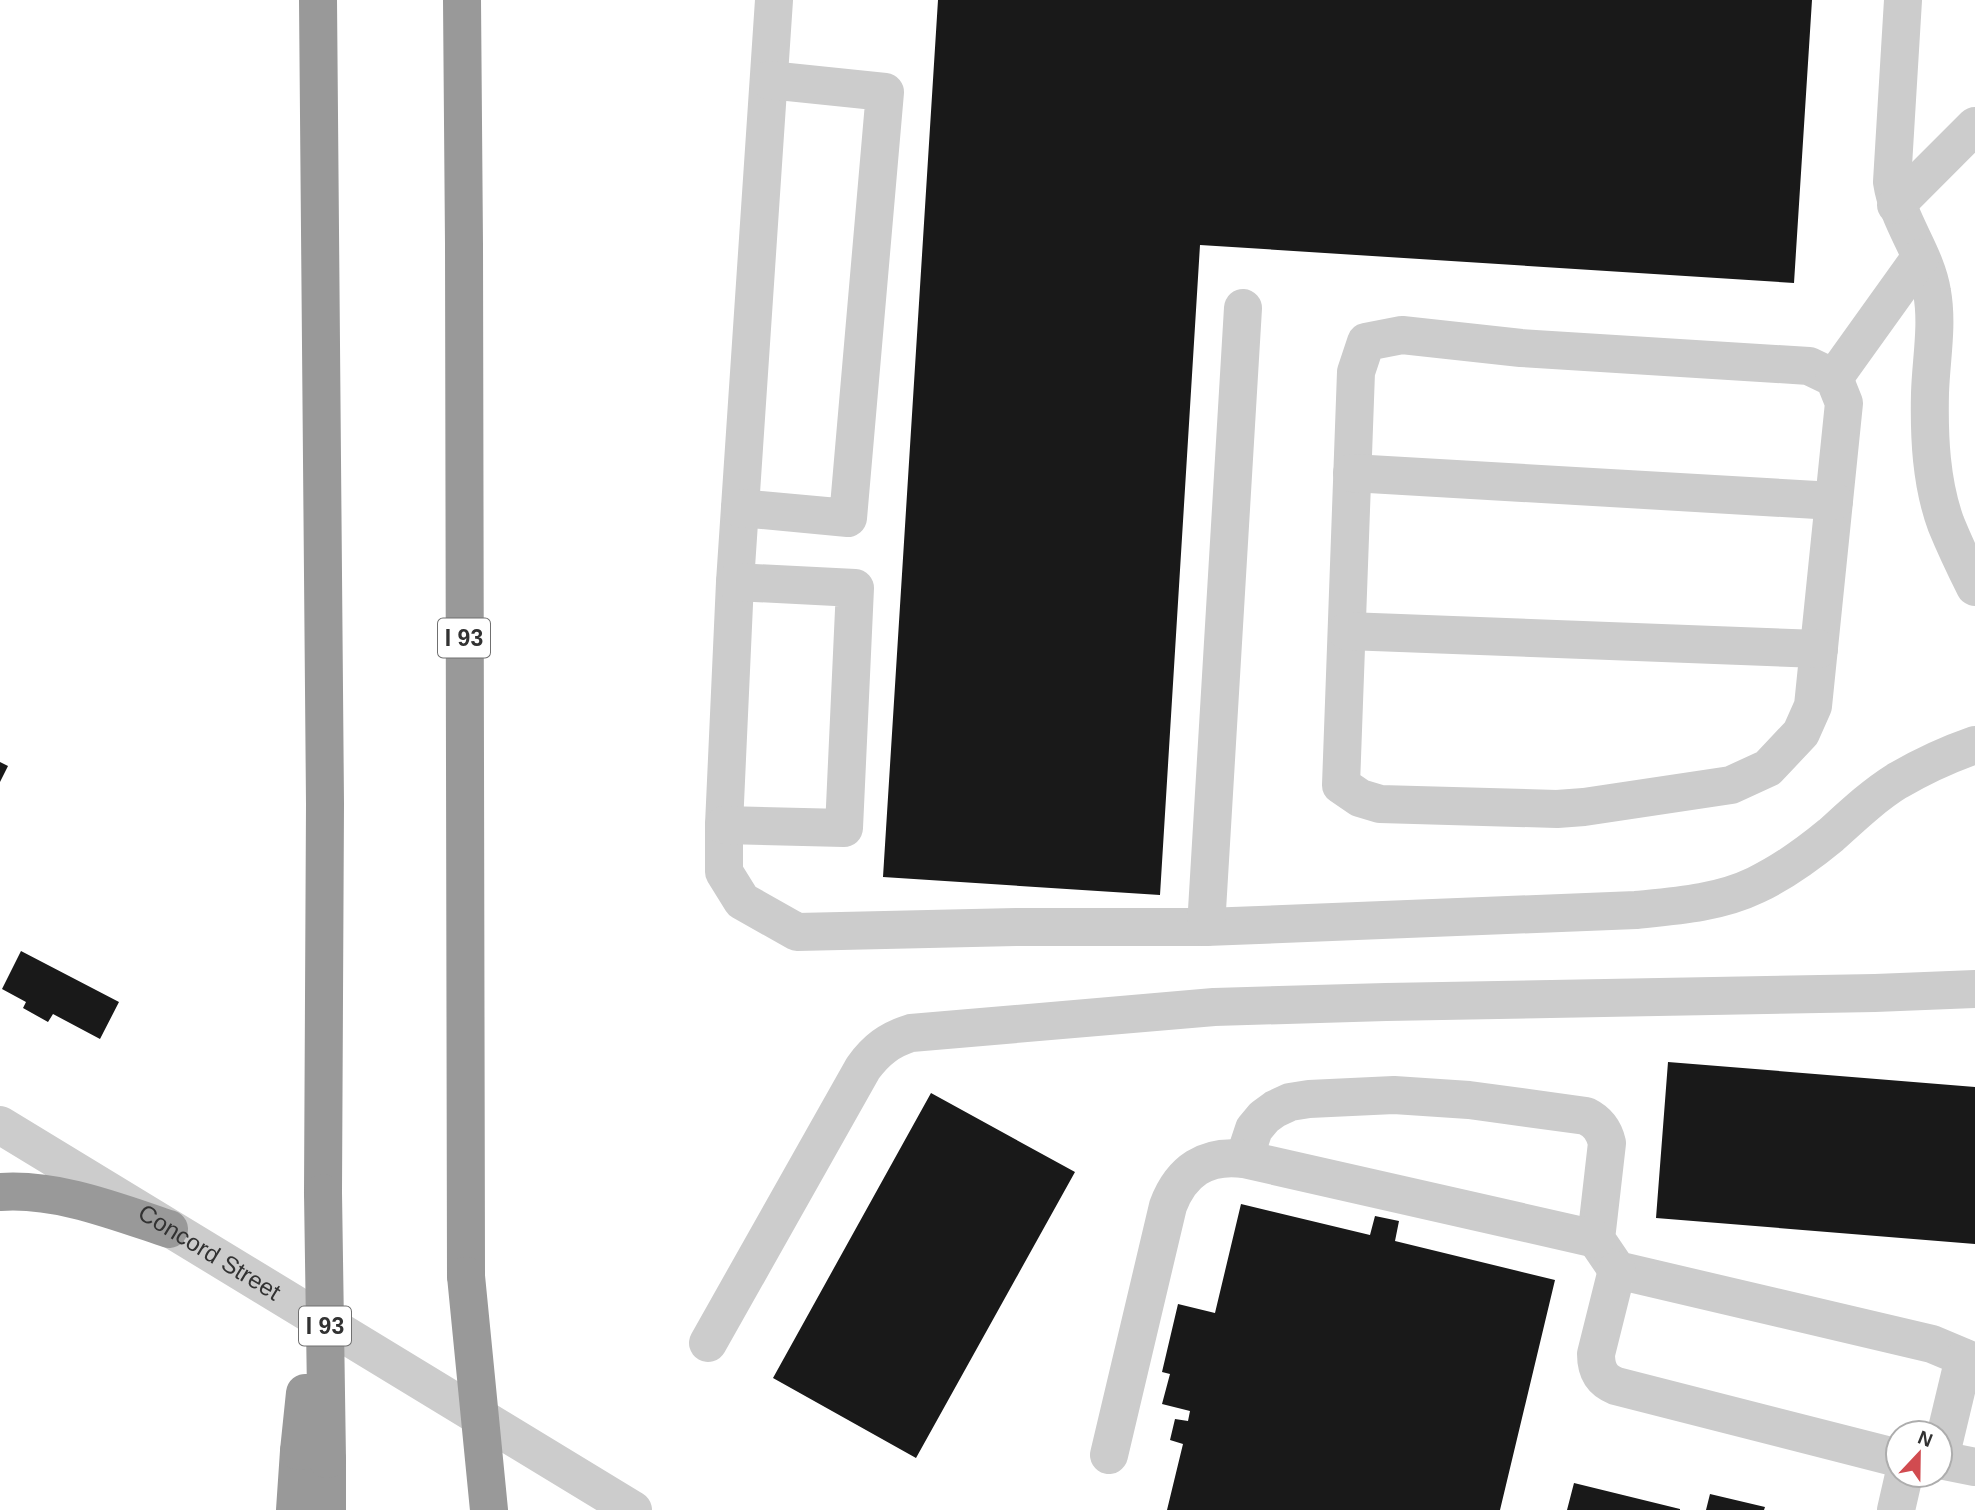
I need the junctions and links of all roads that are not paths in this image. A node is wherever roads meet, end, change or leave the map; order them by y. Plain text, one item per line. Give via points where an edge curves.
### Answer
1 (318, 0) edge
2 (462, 0) edge
3 (774, 0) edge
4 (1903, 0) edge
5 (769, 80) junction
6 (1975, 126) edge
7 (1896, 205) junction
8 (1920, 258) junction
9 (1243, 308) dead end
10 (1834, 378) junction
11 (1352, 473) junction
12 (1834, 501) junction
13 (740, 508) junction
14 (735, 582) junction
15 (1975, 587) edge
16 (1347, 631) junction
17 (1819, 649) junction
18 (1975, 746) edge
19 (724, 825) junction
20 (1206, 927) junction
21 (1975, 989) edge
22 (0, 1125) edge
23 (1244, 1159) junction
24 (0, 1192) edge
25 (169, 1229) junction
26 (1607, 1255) junction
27 (466, 1276) junction
28 (708, 1343) dead end
29 (1970, 1360) edge
30 (1952, 1419) edge
31 (1884, 1454) edge
32 (313, 1455) junction
33 (1109, 1455) dead end
34 (1954, 1462) edge
35 (1975, 1467) edge
36 (1901, 1489) edge
37 (295, 1510) edge
38 (327, 1510) edge
39 (470, 1510) edge
40 (489, 1510) edge
41 (633, 1510) edge
42 (1896, 1510) edge

1 - 32 highway, bridge via 325,804 323,1193
2 - 27 highway, I 93
3 - 5 street
4 - 7 street via 1892,171
5 - 13 street
5 - 13 street via 885,92 848,518
6 - 7 street
7 - 8 street
8 - 10 street
8 - 15 street via 1933,302 1930,435 1934,478 1946,524
9 - 20 street
10 - 11 street via 1808,366 1521,348 1402,335 1366,342 1356,372
10 - 12 street via 1844,402
11 - 12 street
11 - 16 street
12 - 17 street
13 - 14 street
14 - 19 street
14 - 19 street via 855,588 844,828
16 - 17 street
16 - 17 street via 1341,785 1380,804 1571,808 1731,785 1768,768 1801,733 1813,706
18 - 20 street via 1897,781 1776,874 1713,900 1636,910
19 - 20 street via 724,872 742,901 797,932
21 - 28 street via 1226,1007 911,1033 878,1049 863,1068
22 - 25 street, Concord Street
23 - 26 street
23 - 26 street via 1254,1129 1264,1117 1290,1102 1310,1099 1394,1095 1579,1115 1598,1124 1607,1143
23 - 33 street via 1208,1162 1187,1175 1173,1195
24 - 25 highway via 54,1195
25 - 41 street, Concord Street
26 - 29 street via 1932,1344
26 - 31 street via 1596,1364 1606,1382
27 - 39 highway, I 93, bridge
27 - 40 highway, bridge
29 - 30 street
32 - 37 highway
32 - 38 highway
34 - 35 street
36 - 42 street

